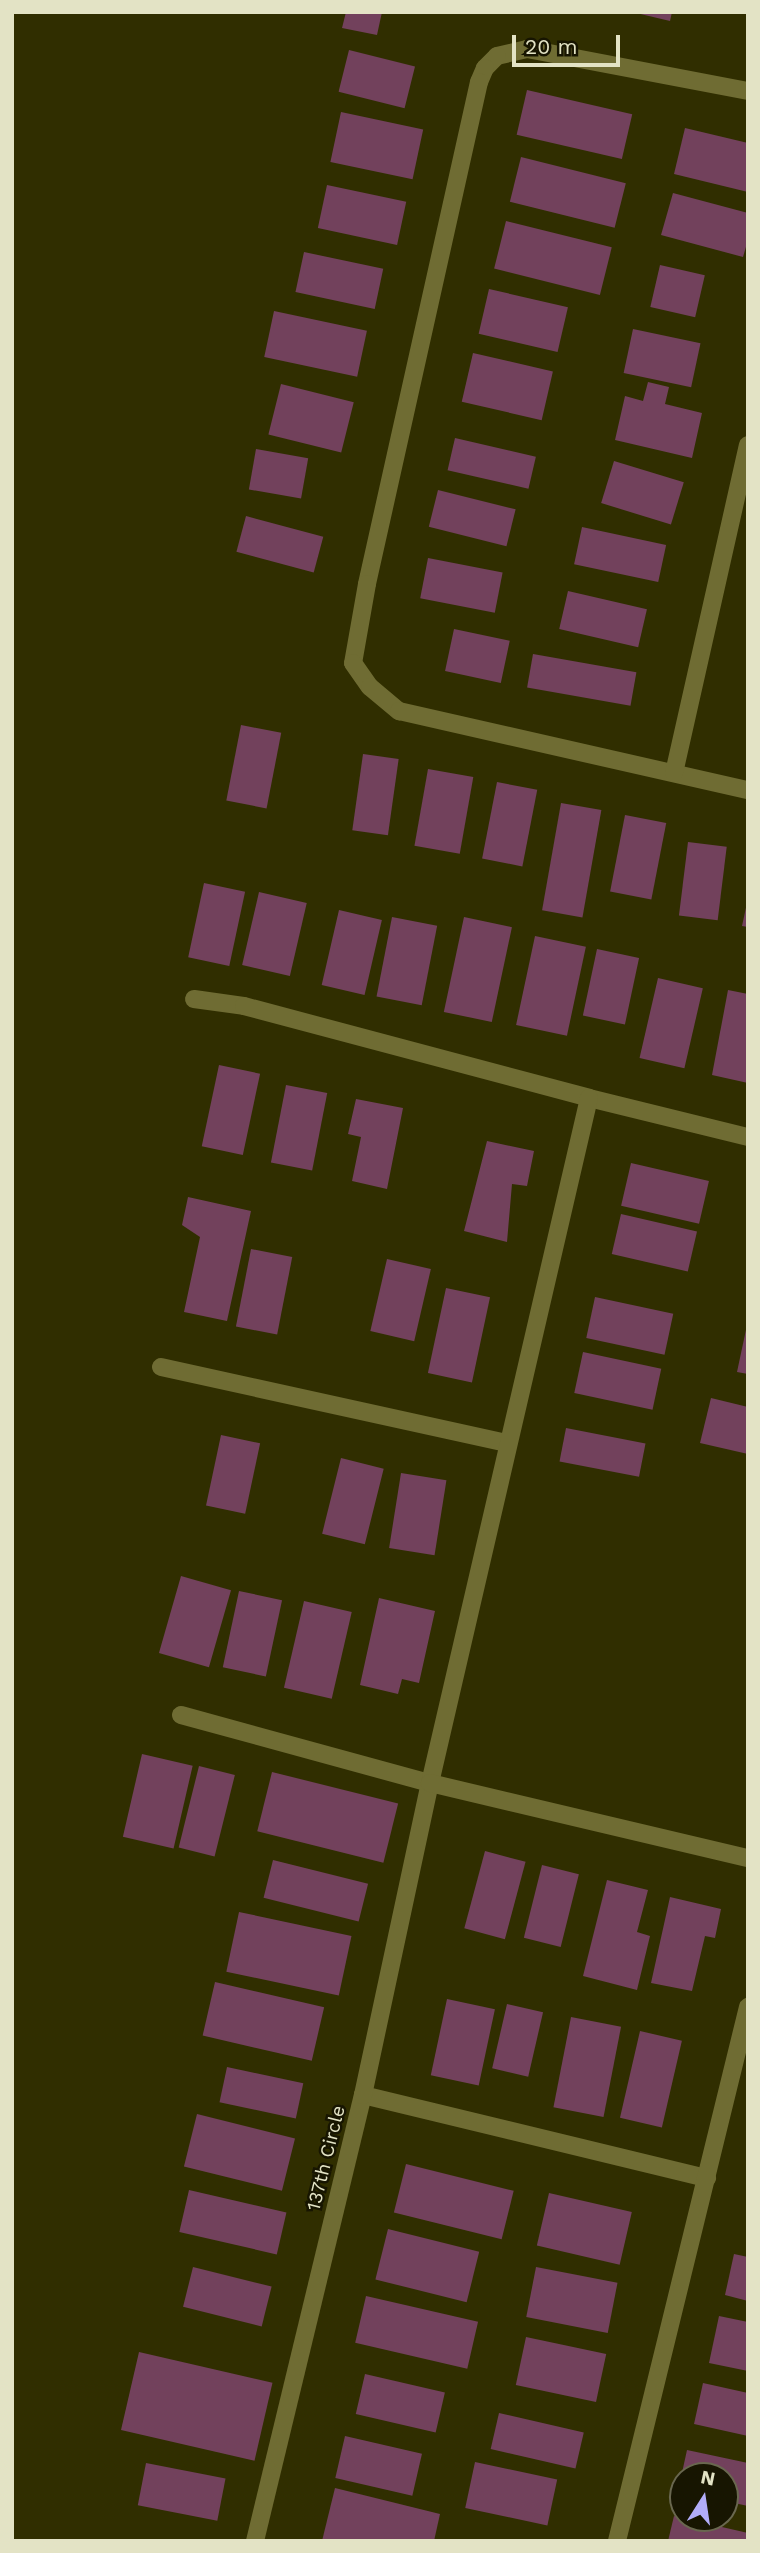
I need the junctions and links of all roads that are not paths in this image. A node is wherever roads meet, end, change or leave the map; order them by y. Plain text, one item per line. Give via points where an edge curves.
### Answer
1 (748, 91) edge
2 (748, 445) edge
3 (674, 773) junction
4 (748, 790) edge
5 (194, 999) dead end
6 (589, 1098) junction
7 (748, 1137) edge
8 (161, 1367) dead end
9 (508, 1444) junction
10 (181, 1715) dead end
11 (430, 1783) junction
12 (748, 1858) edge
13 (748, 2007) edge
14 (363, 2095) junction
15 (707, 2178) junction
16 (255, 2541) edge
17 (617, 2541) edge

1 - 3 street via 527,50 497,56 485,68 353,663 370,687 399,711
2 - 3 street
3 - 4 street
5 - 6 street via 244,1006
6 - 7 street
6 - 9 street, 137th Circle
8 - 9 street
9 - 11 street, 137th Circle
10 - 11 street
11 - 12 street
11 - 14 street, 137th Circle
13 - 15 street
14 - 15 street
14 - 16 street, 137th Circle
15 - 17 street

